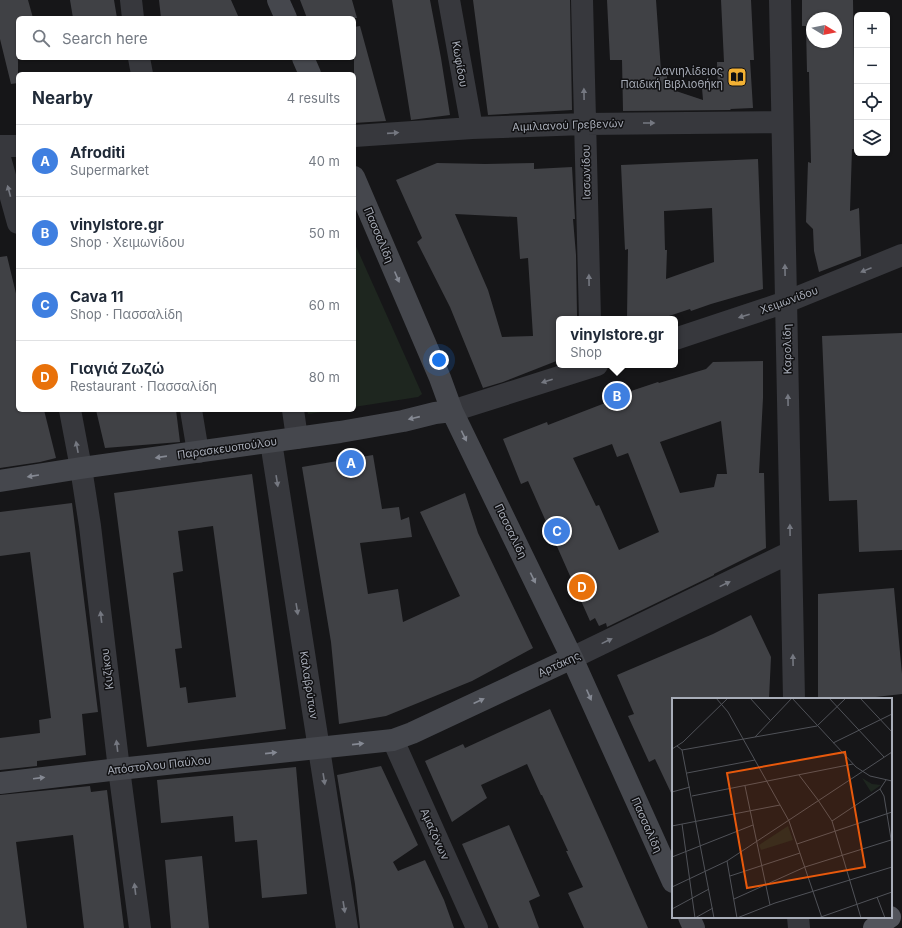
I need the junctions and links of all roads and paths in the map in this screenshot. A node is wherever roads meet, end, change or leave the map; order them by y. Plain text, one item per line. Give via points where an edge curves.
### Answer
1 (131, 0) edge
2 (278, 0) edge
3 (449, 0) edge
4 (582, 0) edge
5 (780, 0) edge
6 (134, 16) edge
7 (285, 16) edge
8 (139, 60) edge
9 (304, 60) edge
10 (142, 72) edge
11 (309, 72) edge
12 (782, 122) junction
13 (585, 124) junction
14 (472, 128) junction
15 (356, 136) edge
16 (0, 146) edge
17 (16, 146) edge
18 (0, 158) edge
19 (356, 182) edge
20 (16, 216) edge
21 (902, 255) edge
22 (786, 302) junction
23 (590, 316) edge
24 (678, 338) edge
25 (587, 368) edge
26 (452, 411) junction
27 (70, 412) edge
28 (192, 412) edge
29 (293, 412) edge
30 (297, 438) junction
31 (271, 442) junction
32 (198, 452) junction
33 (82, 468) junction
34 (0, 481) edge
35 (791, 552) junction
36 (572, 658) junction
37 (794, 698) edge
38 (393, 740) junction
39 (319, 748) junction
40 (119, 769) junction
41 (0, 783) edge
42 (672, 880) edge
43 (902, 909) edge
44 (892, 916) edge
45 (689, 918) edge
46 (798, 918) edge
47 (889, 918) edge
48 (140, 928) edge
49 (347, 928) edge
50 (477, 928) edge
51 (694, 928) edge
52 (799, 928) edge
53 (874, 928) edge

1 - 6 street
2 - 7 main road
3 - 14 street, Κωφίδου
13 -> 4 street, Ιασωνίδου
5 - 12 street, Καρολίδη
8 - 10 street
9 - 11 main road
13 -> 12 street, Αιμιλιανού Γρεβενών
22 -> 12 street, Καρολίδη
13 - 14 street, Αιμιλιανού Γρεβενών
23 -> 13 street, Ιασωνίδου
15 -> 14 street, Αιμιλιανού Γρεβενών
16 - 17 street
20 -> 18 street
19 -> 26 main road, Πασσαλίδη
21 -> 22 street, Χειμωνίδου
22 -> 24 street, Χειμωνίδου
35 -> 22 street, Καρολίδη
25 -> 26 street
26 -> 30 main road, Παρασκευοπούλου via 369,428
26 -> 36 main road, Πασσαλίδη
33 -> 27 street, Κυζίκου
28 - 32 street
29 - 30 street
30 - 31 main road, Παρασκευοπούλου
31 - 32 main road, Παρασκευοπούλου
31 -> 39 street, Καλαβρύτων
32 -> 33 main road, Παρασκευοπούλου
33 -> 34 main road, Παρασκευοπούλου
40 -> 33 street, Κυζίκου
36 -> 35 street, Αρτάκης
37 -> 35 street, Καρολίδη
38 -> 36 main road, Αρτάκης
36 -> 42 main road, Πασσαλίδη
39 -> 38 main road, Αρτάκης
38 - 50 street, Αμαζόνων
40 -> 39 main road, Απόστολου Παύλου
39 -> 49 street, Καλαβρύτων
41 -> 40 main road, Απόστολου Παύλου
48 -> 40 street, Κυζίκου
43 - 44 main road
45 - 51 main road
46 - 52 street
47 - 53 main road

